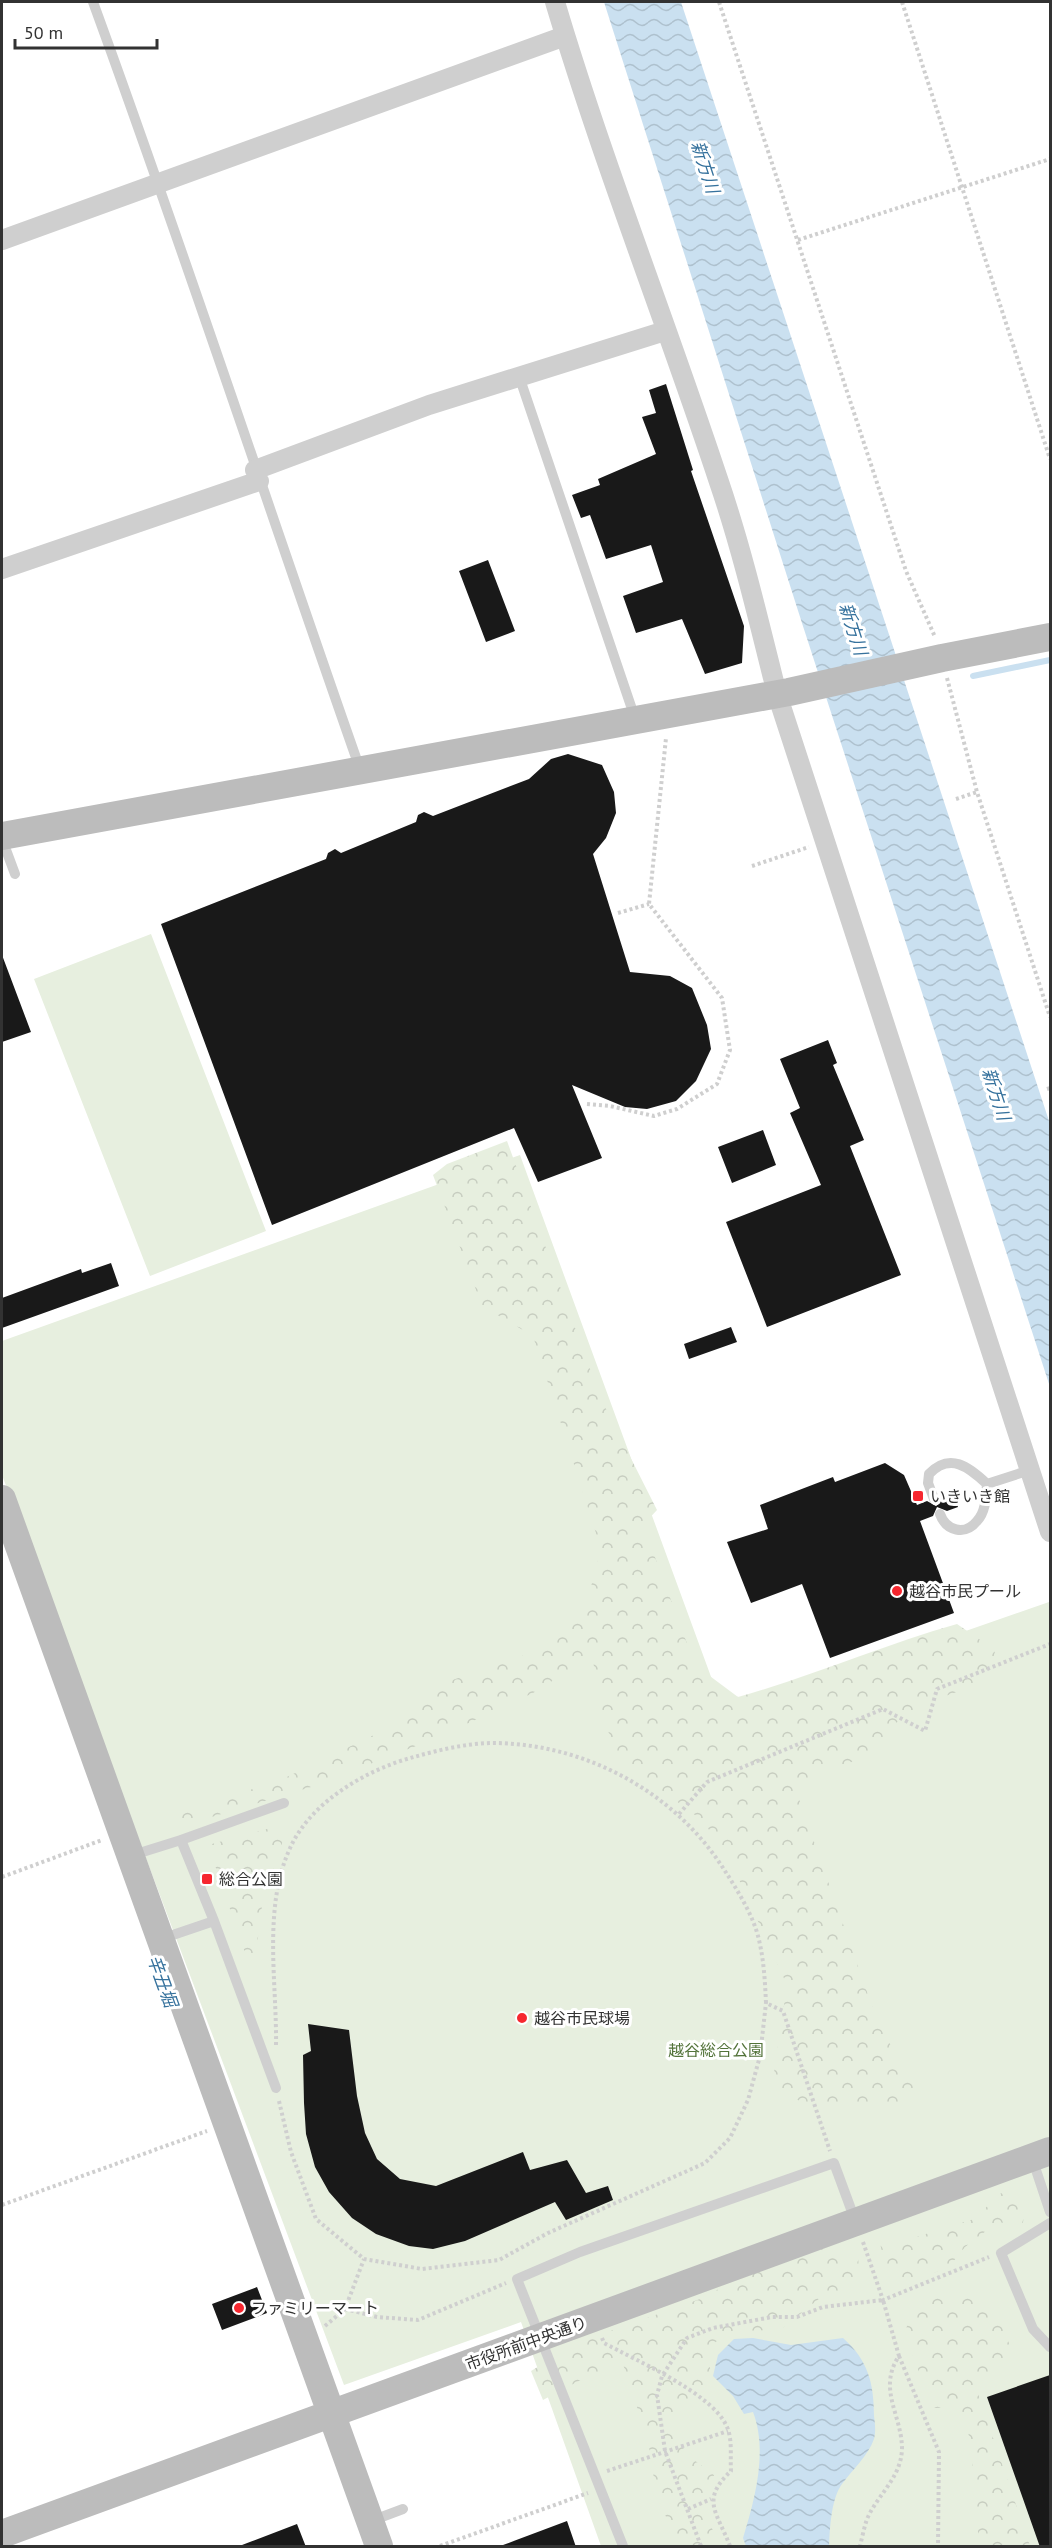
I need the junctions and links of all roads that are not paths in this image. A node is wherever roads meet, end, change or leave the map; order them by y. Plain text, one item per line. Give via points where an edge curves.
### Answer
1 (93, 2) edge
2 (555, 2) edge
3 (565, 36) junction
4 (159, 182) junction
5 (2, 240) edge
6 (665, 331) junction
7 (520, 379) junction
8 (257, 476) junction
9 (2, 569) edge
10 (1050, 638) edge
11 (783, 693) junction
12 (648, 718) junction
13 (362, 772) junction
14 (2, 838) edge
15 (15, 874) dead end
16 (1030, 1470) junction
17 (987, 1484) junction
18 (934, 1499) dead end
19 (2, 1500) edge
20 (940, 1514) dead end
21 (1050, 1532) edge
22 (284, 1803) dead end
23 (181, 1840) junction
24 (127, 1844) junction
25 (214, 1921) junction
26 (161, 1939) junction
27 (276, 2088) road end
28 (1041, 2154) edge
29 (1050, 2212) edge
30 (856, 2222) junction
31 (1050, 2223) edge
32 (541, 2337) junction
33 (1050, 2347) edge
34 (332, 2414) junction
35 (403, 2509) dead end
36 (2, 2534) edge
37 (375, 2534) edge
38 (623, 2547) edge

1 - 4 lane
2 - 3 street
3 - 4 street
3 - 6 street
4 - 5 street
4 - 8 lane
6 - 7 street
6 - 11 street via 718,480
7 - 8 street via 429,405
7 - 12 lane
8 - 9 street
8 - 13 lane
10 - 11 street
11 - 12 street
11 - 16 street via 826,841
12 - 13 street
13 - 14 street via 150,807
14 - 15 lane
16 - 17 lane
16 - 21 street
17 - 18 lane via 962,1463 947,1462 929,1474
17 - 20 lane via 985,1505 978,1521 967,1529 957,1531 948,1527
19 - 24 street
22 - 23 lane
23 - 24 lane
23 - 25 lane
24 - 26 street
25 - 26 lane
25 - 27 lane
26 - 34 street
28 - 29 lane
28 - 30 street, 市役所前中央通り
30 - 32 street, 市役所前中央通り
30 - 32 lane via 834,2163 580,2252 517,2279
31 - 33 lane via 1001,2253 1033,2330
32 - 34 street, 市役所前中央通り
32 - 38 lane via 583,2434
34 - 36 street, 市役所前中央通り
34 - 37 street
35 - 37 lane

